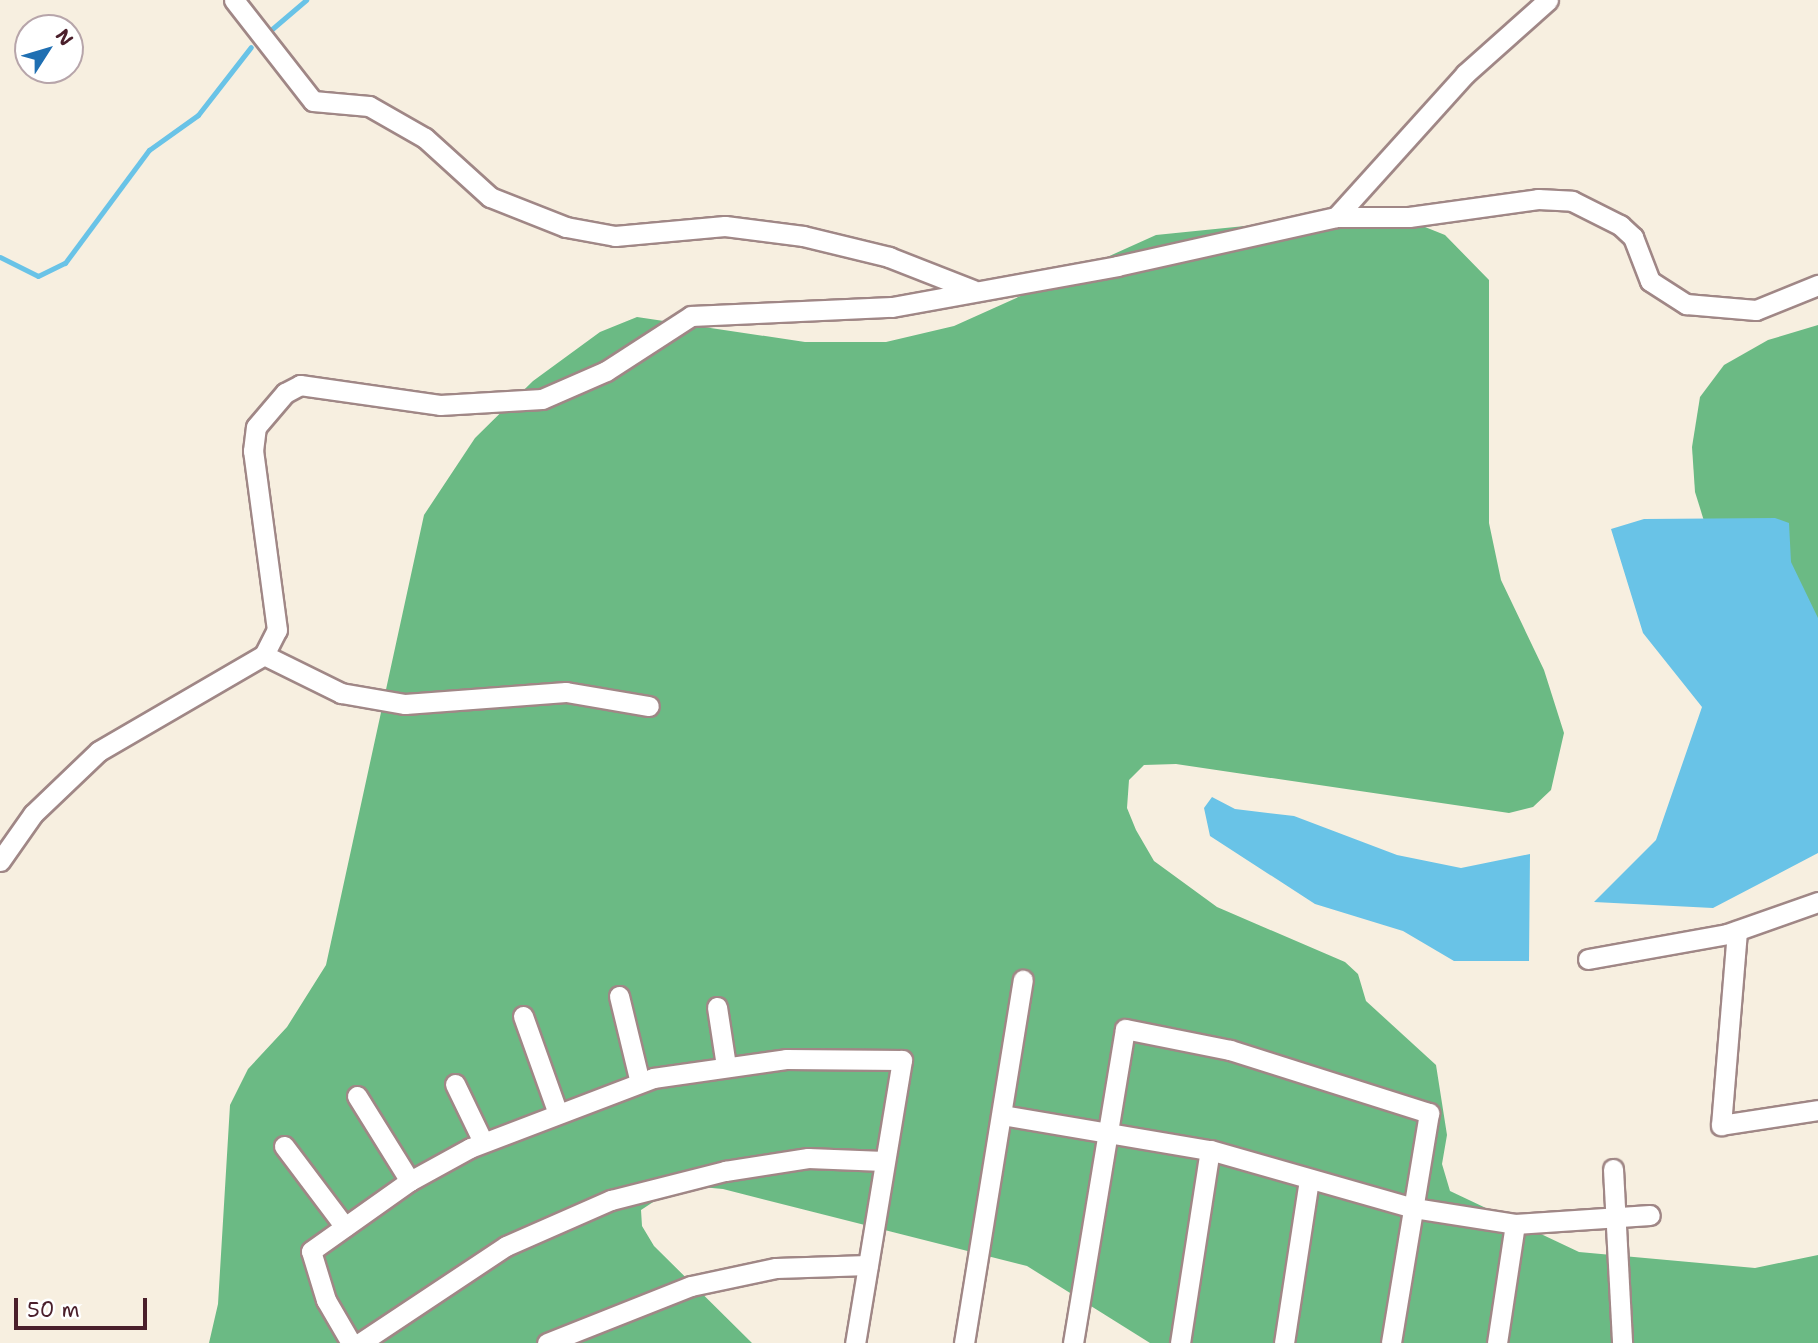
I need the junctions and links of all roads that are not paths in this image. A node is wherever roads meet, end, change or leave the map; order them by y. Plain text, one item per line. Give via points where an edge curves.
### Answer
1 (233, 0) edge
2 (1548, 0) edge
3 (1336, 217) junction
4 (1818, 285) edge
5 (974, 290) junction
6 (264, 655) junction
7 (649, 706) dead end
8 (0, 861) edge
9 (1818, 902) edge
10 (1737, 931) junction
11 (1588, 959) dead end
12 (1023, 980) dead end
13 (620, 996) dead end
14 (717, 1007) dead end
15 (523, 1016) dead end
16 (726, 1066) junction
17 (455, 1083) dead end
18 (640, 1083) junction
19 (357, 1096) dead end
20 (1818, 1110) edge
21 (557, 1111) junction
22 (1002, 1115) junction
23 (1107, 1134) junction
24 (483, 1142) junction
25 (284, 1146) dead end
26 (1210, 1150) junction
27 (884, 1161) junction
28 (1613, 1169) dead end
29 (1309, 1179) junction
30 (410, 1181) junction
31 (1414, 1208) junction
32 (1650, 1215) dead end
33 (1616, 1217) junction
34 (1516, 1224) junction
35 (345, 1227) junction
36 (868, 1265) junction
37 (351, 1343) edge
38 (360, 1343) edge
39 (547, 1343) edge
40 (855, 1343) edge
41 (964, 1343) edge
42 (1073, 1343) edge
43 (1180, 1343) edge
44 (1284, 1343) edge
45 (1391, 1343) edge
46 (1497, 1343) edge
47 (1622, 1343) edge

1 - 5 street via 313,102 369,106 425,138 489,197 554,222 615,236 725,226 803,236 889,257
2 - 3 street via 1465,74
3 - 4 street via 1572,201 1620,225 1633,237 1650,281 1686,304 1756,310
3 - 5 street via 1117,266
5 - 6 street via 892,307 691,316 606,371 542,399 440,405 300,385 285,393 256,428 253,451 277,630
6 - 7 street via 341,693 405,704 566,692
6 - 8 street via 99,751 33,814
9 - 10 street
10 - 11 street
10 - 20 street via 1721,1125
12 - 22 street
13 - 18 street
14 - 16 street
15 - 21 street
16 - 18 street
16 - 27 street via 902,1060
17 - 24 street
18 - 21 street
19 - 30 street
21 - 24 street
22 - 23 street
22 - 41 street
23 - 26 street
23 - 31 street via 1125,1029 1230,1050 1429,1113
23 - 42 street
24 - 30 street
25 - 35 street
26 - 29 street
26 - 43 street
27 - 36 street
27 - 38 street via 794,1160 611,1200 506,1246
28 - 33 street
29 - 31 street
29 - 44 street
30 - 35 street
31 - 34 street
31 - 45 street
32 - 33 street
33 - 34 street
33 - 47 street
34 - 46 street
35 - 37 street via 311,1251 326,1300
36 - 39 street via 776,1268 691,1286
36 - 40 street

